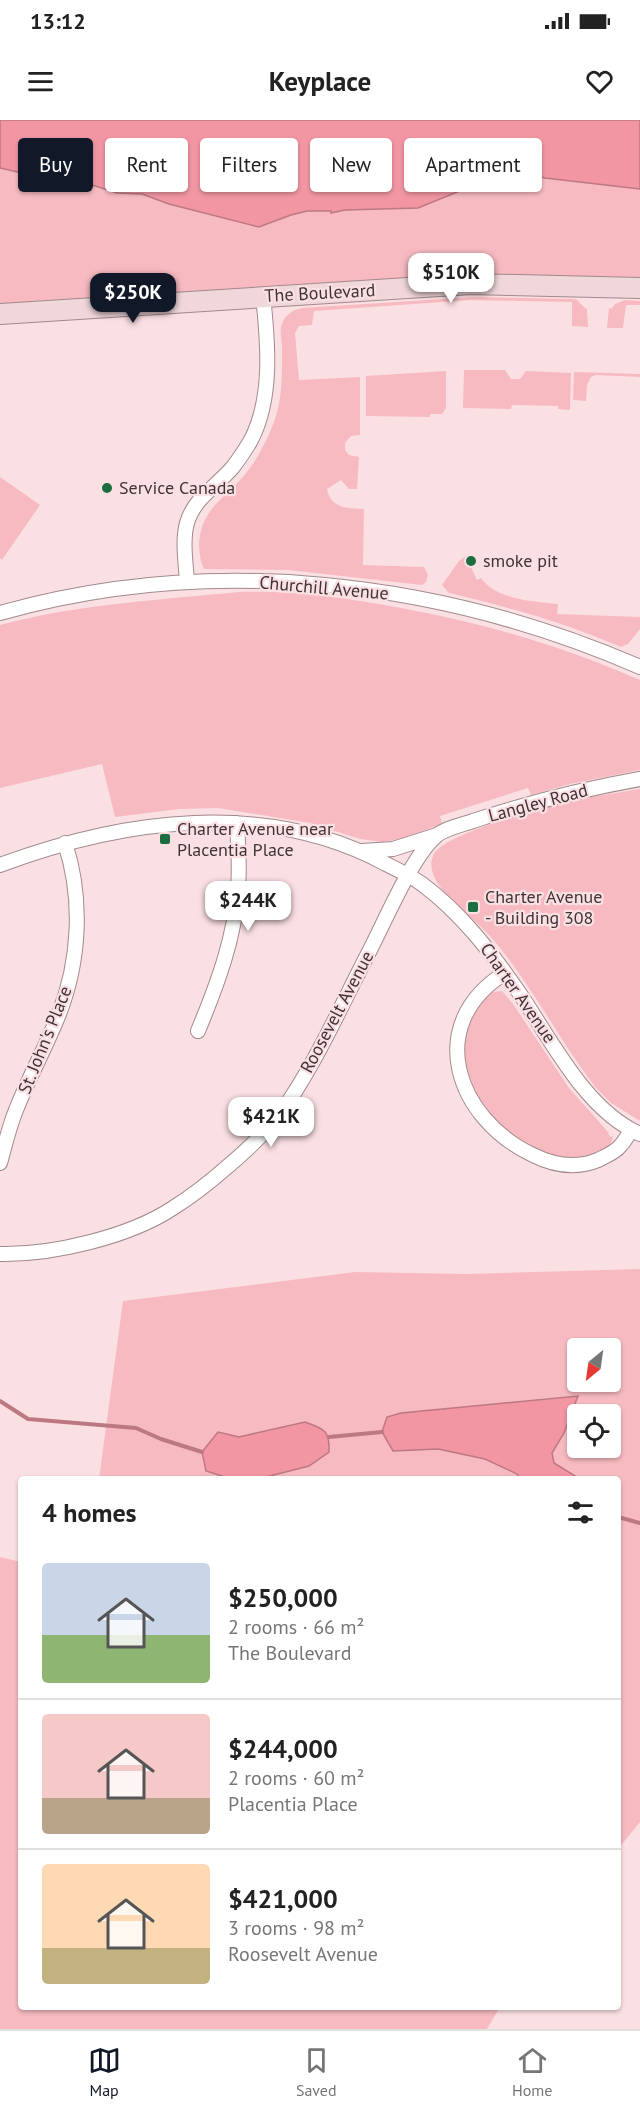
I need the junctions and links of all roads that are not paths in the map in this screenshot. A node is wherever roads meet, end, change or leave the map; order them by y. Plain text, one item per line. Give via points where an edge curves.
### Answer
1 (640, 288) edge
2 (263, 296) junction
3 (0, 314) edge
4 (187, 582) junction
5 (0, 613) edge
6 (640, 667) edge
7 (640, 779) edge
8 (237, 823) junction
9 (439, 834) junction
10 (65, 843) junction
11 (359, 851) junction
12 (0, 864) edge
13 (408, 876) junction
14 (505, 973) junction
15 (198, 1031) dead end
16 (635, 1132) edge
17 (0, 1163) edge
18 (0, 1254) edge

1 - 2 street, The Boulevard via 471,284
2 - 3 street, The Boulevard
2 - 4 street via 267,369 260,412 246,448 199,500 188,519
4 - 5 street, Churchill Avenue via 82,595
4 - 6 street, Churchill Avenue via 312,583 425,599 539,628
7 - 9 street, Langley Road via 564,795
8 - 10 street, Charter Avenue via 161,824
8 - 11 street, Charter Avenue via 299,831
8 - 15 street via 238,879 230,943
9 - 11 street, Langley Road via 393,849
9 - 13 street
10 - 12 street, Charter Avenue
10 - 17 street, St. John's Place via 73,867 77,908 70,979 15,1111
11 - 13 street, Charter Avenue
13 - 14 street, Charter Avenue via 430,891 474,933
13 - 18 street, Roosevelt Avenue via 289,1101 243,1154 171,1210 133,1228 75,1246
14 - 16 street, Charter Avenue via 590,1096 603,1111
14 - 16 street via 488,983 460,1029 457,1046 461,1077 476,1110 522,1150 570,1166 585,1165 608,1155

